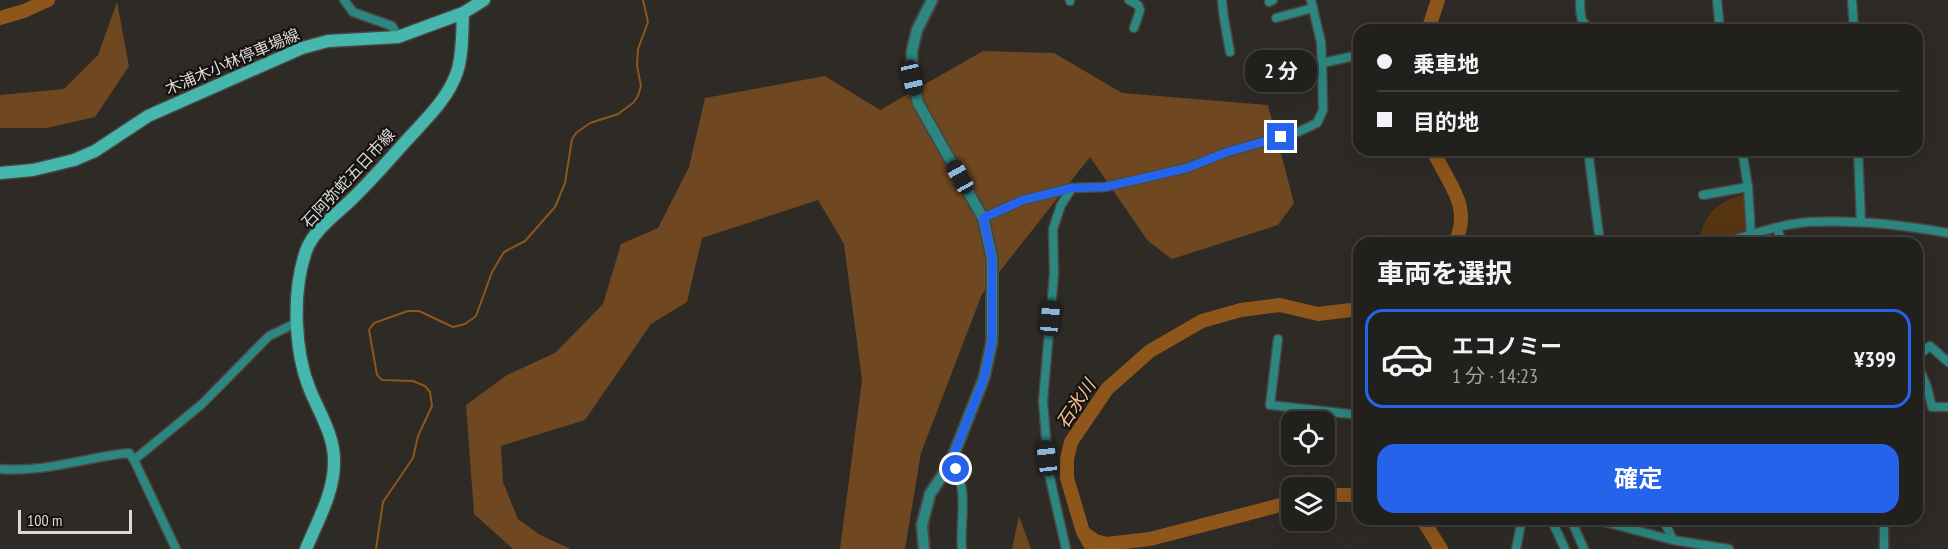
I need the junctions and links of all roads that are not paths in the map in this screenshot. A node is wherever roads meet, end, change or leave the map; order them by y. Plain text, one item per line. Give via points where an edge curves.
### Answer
1 (344, 0) edge
2 (484, 0) edge
3 (932, 0) edge
4 (1129, 0) edge
5 (1222, 0) edge
6 (1580, 0) edge
7 (1717, 0) edge
8 (1852, 0) edge
9 (1312, 2) edge
10 (463, 13) junction
11 (1276, 18) dead end
12 (1584, 24) edge
13 (1719, 24) edge
14 (1854, 24) edge
15 (1134, 28) dead end
16 (398, 37) junction
17 (1230, 52) dead end
18 (1353, 57) edge
19 (1322, 63) junction
20 (1589, 156) edge
21 (1743, 156) edge
22 (1858, 156) edge
23 (0, 173) edge
24 (1748, 187) junction
25 (1072, 188) junction
26 (1703, 195) dead end
27 (983, 218) junction
28 (1861, 222) junction
29 (1778, 228) junction
30 (1948, 233) edge
31 (1751, 235) junction
32 (1599, 237) edge
33 (1744, 237) edge
34 (1780, 237) edge
35 (296, 323) junction
36 (1278, 339) dead end
37 (1923, 351) edge
38 (1948, 362) edge
39 (1923, 377) edge
40 (1948, 407) edge
41 (1353, 414) edge
42 (134, 460) junction
43 (950, 464) junction
44 (0, 469) edge
45 (1520, 525) edge
46 (1554, 525) edge
47 (1577, 525) edge
48 (1616, 525) edge
49 (1667, 525) edge
50 (1884, 525) edge
51 (1673, 540) junction
52 (176, 549) edge
53 (306, 549) edge
54 (924, 549) edge
55 (962, 549) edge
56 (1066, 549) edge
57 (1516, 549) edge
58 (1565, 549) edge
59 (1584, 549) edge
60 (1729, 549) edge
61 (1884, 549) edge

1 - 16 street via 353,12 392,26
2 - 10 main road, 木浦木小林停車場線
3 - 27 street via 917,30 912,78 918,103
4 - 15 street via 1140,10
5 - 17 street
6 - 12 street
7 - 13 street
8 - 14 street
9 - 11 street
9 - 19 street
10 - 16 main road, 木浦木小林停車場線
10 - 35 main road, 石阿弥蛇五日市線 via 458,71 444,98 307,248 296,296
16 - 23 main road, 木浦木小林停車場線 via 328,40 302,48 148,116 74,160
18 - 19 street
19 - 25 street via 1323,110 1317,123 1187,168 1105,187
20 - 32 street
21 - 24 street
22 - 28 street
24 - 26 street
24 - 31 street
25 - 27 street via 1023,200
25 - 56 street via 1053,229 1054,274 1043,401 1049,474
27 - 43 street via 992,258 992,341 984,378
28 - 29 street via 1808,222
28 - 30 street
29 - 31 street
29 - 34 street
31 - 33 street
35 - 42 street via 269,336 202,404
35 - 53 main road, 石阿弥蛇五日市線 via 309,388 327,426 334,462 326,500
36 - 41 street via 1270,405
37 - 38 street via 1930,346
39 - 40 street via 1932,407
42 - 44 street via 126,453 40,468
42 - 52 street
43 - 54 street via 930,494 922,525
43 - 55 street via 956,469 962,491
45 - 57 street
46 - 58 street
47 - 59 street
48 - 51 street
49 - 51 street
50 - 61 street
51 - 60 street

